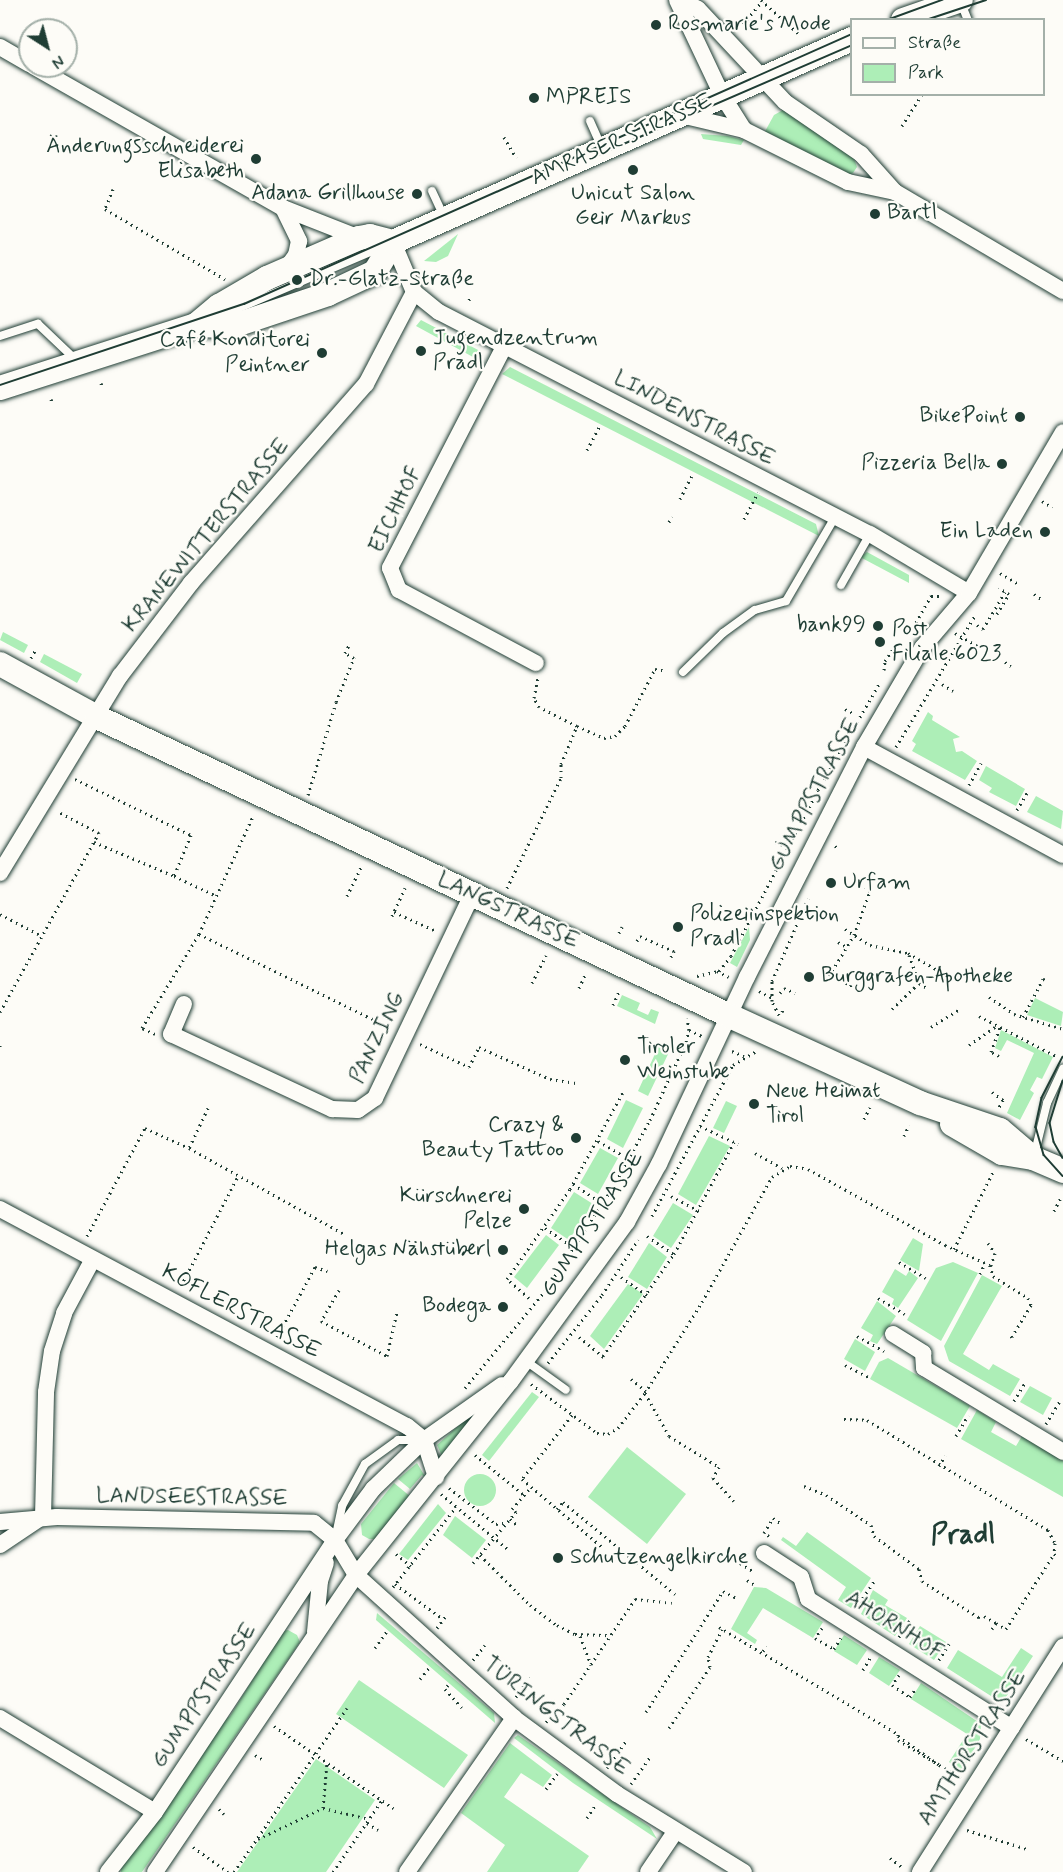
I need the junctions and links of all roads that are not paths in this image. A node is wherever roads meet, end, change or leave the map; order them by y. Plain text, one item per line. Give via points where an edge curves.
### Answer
1 (679, 0) edge
2 (960, 0) edge
3 (909, 18) edge
4 (967, 18) edge
5 (850, 40) edge
6 (0, 47) edge
7 (18, 57) edge
8 (760, 77) junction
9 (55, 78) edge
10 (722, 95) junction
11 (680, 115) junction
12 (590, 121) dead end
13 (744, 130) junction
14 (602, 149) junction
15 (432, 191) dead end
16 (894, 192) junction
17 (283, 208) junction
18 (445, 219) junction
19 (359, 238) junction
20 (393, 242) junction
21 (284, 271) junction
22 (1063, 291) edge
23 (414, 292) junction
24 (196, 326) junction
25 (0, 336) edge
26 (505, 345) junction
27 (78, 363) junction
28 (0, 388) edge
29 (1063, 432) edge
30 (835, 517) junction
31 (870, 534) junction
32 (841, 585) dead end
33 (969, 593) junction
34 (536, 663) road end
35 (0, 664) edge
36 (683, 672) dead end
37 (97, 717) junction
38 (864, 747) junction
39 (1063, 855) edge
40 (0, 873) edge
41 (472, 895) junction
42 (184, 1004) dead end
43 (730, 1016) junction
44 (1063, 1068) edge
45 (1033, 1158) junction
46 (1063, 1171) edge
47 (0, 1209) edge
48 (86, 1255) junction
49 (894, 1334) dead end
50 (526, 1361) junction
51 (516, 1375) junction
52 (566, 1390) dead end
53 (424, 1440) junction
54 (1063, 1452) edge
55 (436, 1478) junction
56 (43, 1517) junction
57 (0, 1522) edge
58 (3, 1540) edge
59 (335, 1540) junction
60 (764, 1553) dead end
61 (356, 1575) junction
62 (315, 1636) junction
63 (1063, 1647) edge
64 (514, 1710) junction
65 (0, 1718) edge
66 (1012, 1728) junction
67 (155, 1812) junction
68 (675, 1832) junction
69 (108, 1872) edge
70 (155, 1872) edge
71 (407, 1872) edge
72 (648, 1872) edge
73 (744, 1872) edge
74 (920, 1872) edge

1 - 8 street via 698,9
1 - 10 street
2 - 3 street
2 - 4 lane
5 - 8 street, AMRASER STRASSE
6 - 7 street
8 - 10 street, AMRASER STRASSE
8 - 16 street via 785,102 861,154
9 - 17 street
10 - 11 street, AMRASER STRASSE
10 - 13 street
11 - 13 street
11 - 14 street, AMRASER STRASSE
12 - 14 lane
13 - 16 street via 848,182
14 - 18 street, AMRASER STRASSE
15 - 18 lane
16 - 22 street
17 - 19 street
17 - 21 street via 299,241 296,255
18 - 20 street, AMRASER STRASSE
19 - 20 street via 370,236
19 - 21 street
20 - 23 street, LINDENSTRASSE
20 - 24 street via 375,272 328,294 233,326
21 - 24 street via 219,306
23 - 26 street, LINDENSTRASSE via 439,312
23 - 37 street, KRANEWITTERSTRASSE via 366,384 191,583 120,676
24 - 27 street
25 - 27 lane via 38,324
26 - 30 street, LINDENSTRASSE
26 - 34 street, EICHHOF via 390,568 399,590
27 - 28 street
29 - 33 street, GUMPPSTRASSE
30 - 31 street, LINDENSTRASSE
30 - 36 lane via 786,601 755,610 723,633
31 - 32 lane
31 - 33 street, LINDENSTRASSE
33 - 38 street, GUMPPSTRASSE via 922,648
35 - 37 street, LANGSTRASSE
37 - 40 street, KRANEWITTERSTRASSE
37 - 41 street, LANGSTRASSE
38 - 39 street
38 - 43 street, GUMPPSTRASSE
41 - 42 street, PANZING via 375,1098 365,1107 351,1111 332,1109 171,1034
41 - 43 street, LANGSTRASSE
43 - 45 street, LANGSTRASSE via 920,1103 992,1148
43 - 50 street, GUMPPSTRASSE via 627,1221
44 - 45 lane via 1047,1103
45 - 46 street, LANGSTRASSE
47 - 48 street, KOFLERSTRASSE
48 - 53 street, KOFLERSTRASSE via 402,1423
48 - 56 street via 51,1357
49 - 54 street via 923,1353 924,1368
50 - 51 street, GUMPPSTRASSE
50 - 52 lane
51 - 53 street, GUMPPSTRASSE
51 - 55 street, GUMPPSTRASSE
53 - 55 street
53 - 59 street, GUMPPSTRASSE via 374,1489
53 - 59 lane via 398,1440 365,1464 342,1506
55 - 61 street, GUMPPSTRASSE
56 - 57 street, LANDSEESTRASSE
56 - 58 street
56 - 59 street, LANDSEESTRASSE via 314,1523
59 - 61 street
59 - 62 street, GUMPPSTRASSE via 320,1581
59 - 67 street, GUMPPSTRASSE
60 - 66 street, AHORNHOF via 801,1577 808,1599
61 - 62 street, GUMPPSTRASSE
61 - 64 street, TÜRINGSTRASSE
62 - 70 street, GUMPPSTRASSE
63 - 66 street, AMTHORSTRASSE
64 - 68 street, TÜRINGSTRASSE via 616,1794
64 - 71 street
65 - 67 street
66 - 74 street, AMTHORSTRASSE
67 - 69 street, GUMPPSTRASSE
68 - 72 street
68 - 73 street, TÜRINGSTRASSE

